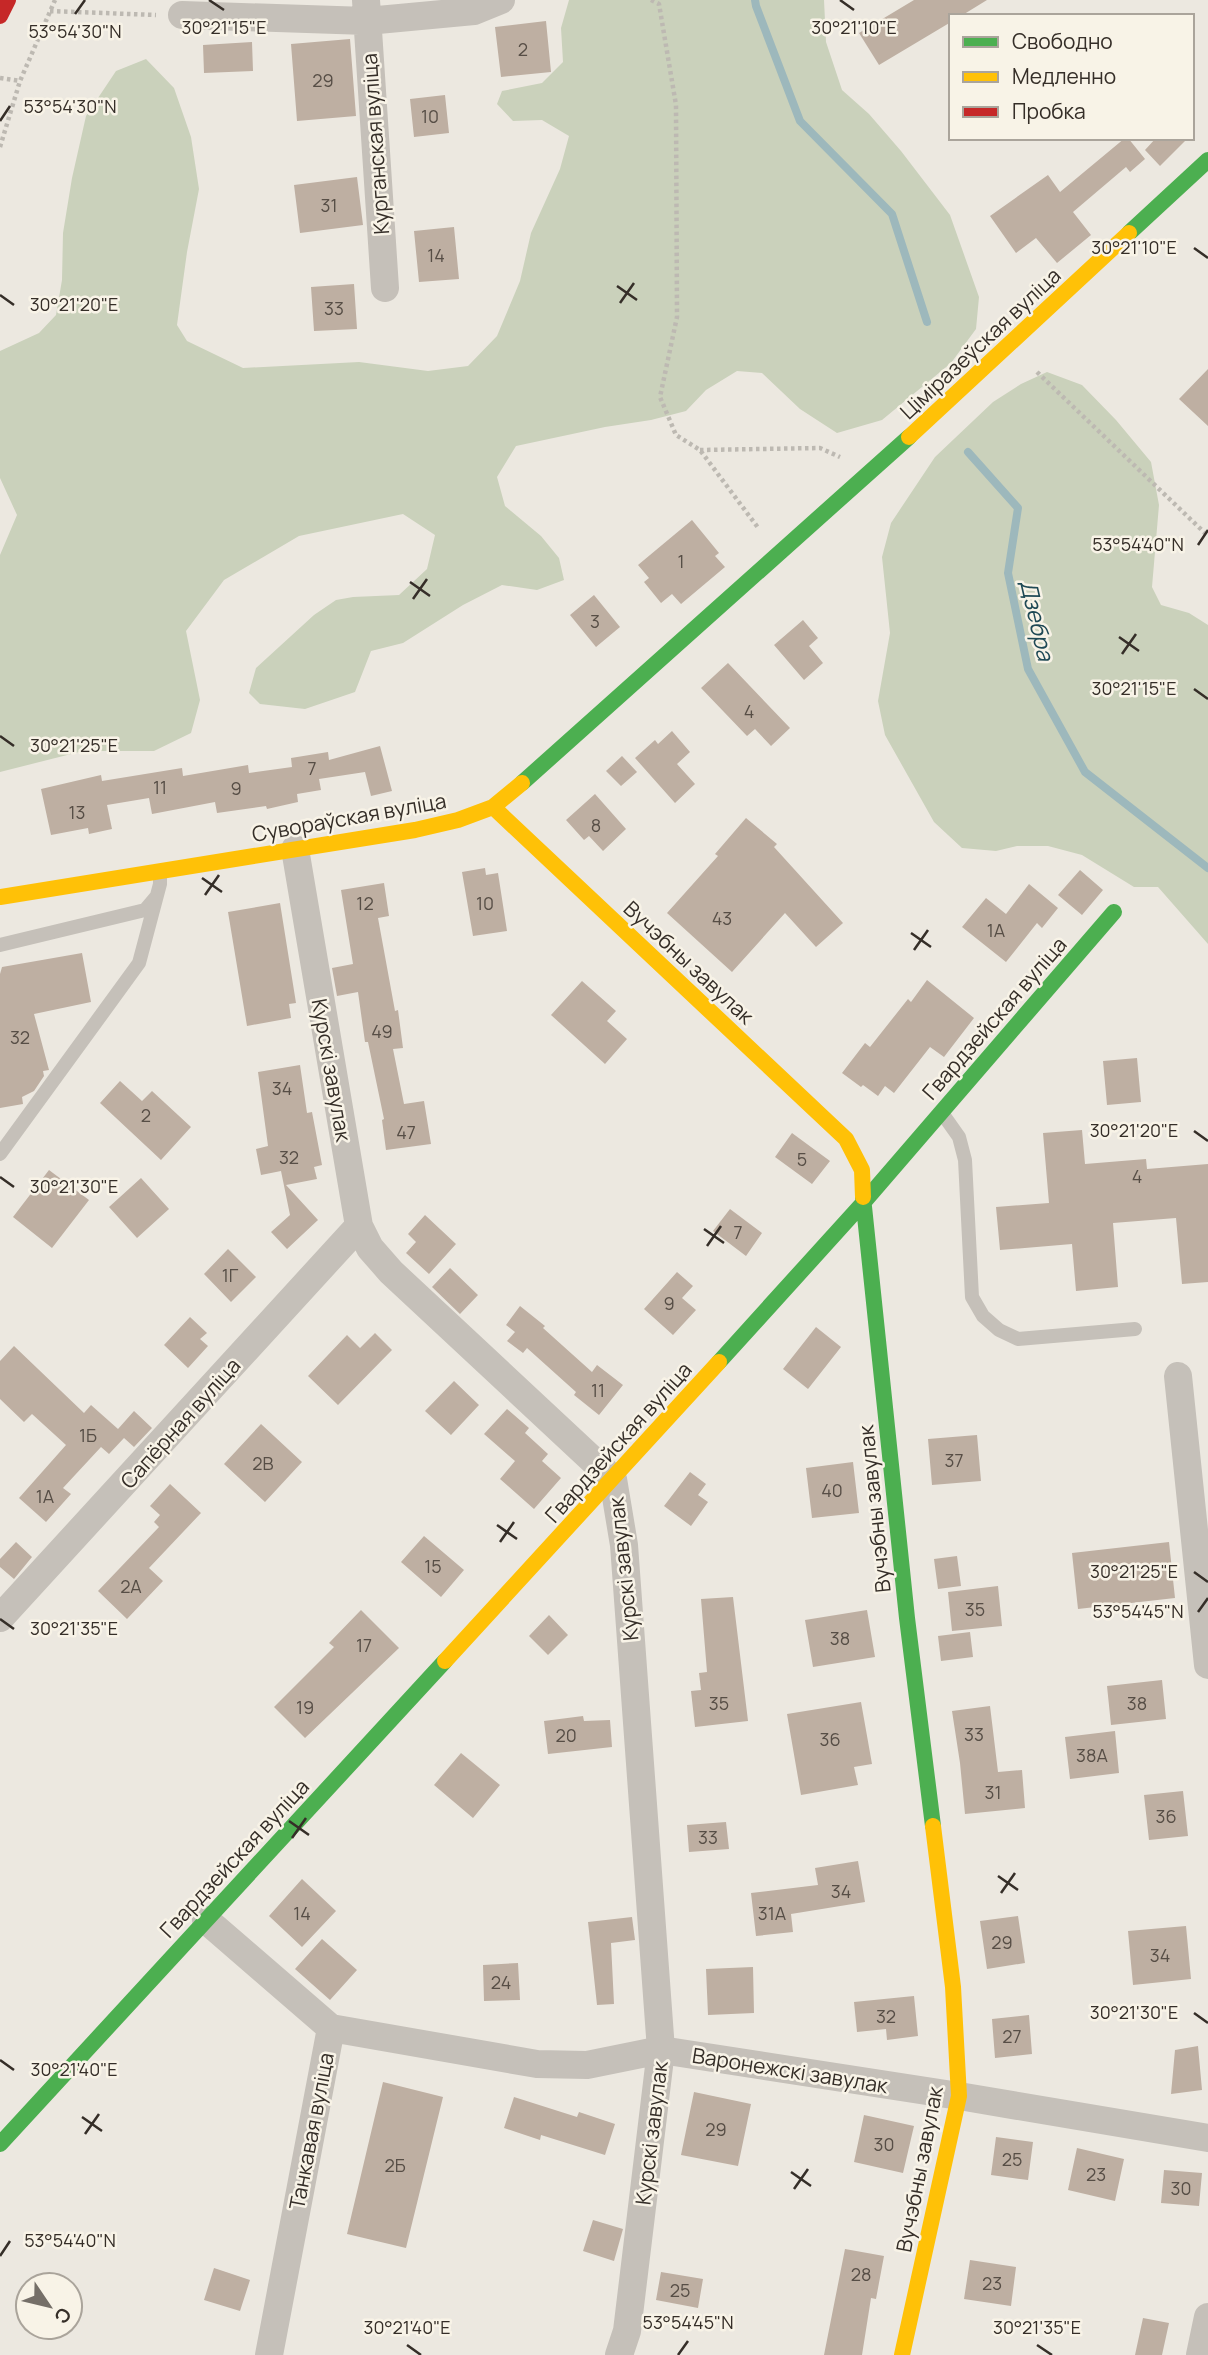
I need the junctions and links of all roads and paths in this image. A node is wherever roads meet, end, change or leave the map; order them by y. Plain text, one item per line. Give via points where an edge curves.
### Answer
1 (8, 0) edge
2 (55, 0) edge
3 (501, 0) edge
4 (652, 0) edge
5 (367, 10) edge
6 (50, 11) junction
7 (182, 15) joint
8 (0, 16) edge
9 (0, 78) edge
10 (20, 81) junction
11 (0, 147) edge
12 (1208, 160) edge
13 (384, 288) dead end
14 (1037, 372) dead end
15 (699, 450) junction
16 (872, 471) junction
17 (1208, 536) edge
18 (779, 555) junction
19 (493, 807) junction
20 (295, 849) junction
21 (159, 870) junction
22 (157, 896) junction
23 (0, 897) edge
24 (1114, 912) dead end
25 (0, 945) edge
26 (942, 1111) junction
27 (0, 1154) edge
28 (863, 1203) junction
29 (359, 1226) junction
30 (1135, 1329) dead end
31 (1178, 1376) dead end
32 (613, 1479) junction
33 (0, 1618) edge
34 (1208, 1665) edge
35 (205, 1920) junction
36 (331, 2028) junction
37 (662, 2050) junction
38 (959, 2096) junction
39 (1208, 2138) edge
40 (0, 2144) edge
41 (1208, 2317) edge
42 (269, 2355) edge
43 (619, 2355) edge
44 (902, 2355) edge
45 (1200, 2355) edge

1 - 8 street
2 - 6 path
3 - 5 street via 474,11
4 - 15 path via 659,4 676,105 677,317 660,397 676,435
5 - 7 street
5 - 13 street, Курганская вуліца
6 - 7 path
6 - 10 path
9 - 10 path
10 - 11 path
12 - 16 street, Ціміразеўская вуліца
14 - 17 path
15 - 16 path via 820,448
15 - 18 path
16 - 18 street, Ціміразеўская вуліца
18 - 19 street, Сувораўская вуліца
19 - 20 street, Сувораўская вуліца via 415,831
19 - 28 street, Вучэбны завулак via 846,1139 862,1170
20 - 21 street, Сувораўская вуліца
20 - 29 street, Курскі завулак
21 - 22 lane
21 - 23 street, Сувораўская вуліца
22 - 25 lane via 145,909
22 - 27 lane via 139,963
24 - 26 street, Гвардзейская вуліца
26 - 28 street, Гвардзейская вуліца
26 - 30 lane via 959,1137 965,1160 972,1297 983,1316 1018,1339
28 - 32 street, Гвардзейская вуліца
28 - 38 street, Вучэбны завулак via 907,1618 953,1987
29 - 32 street, Курскі завулак via 370,1248 391,1272
29 - 33 street, Сапёрная вуліца
31 - 34 street
32 - 35 street, Гвардзейская вуліца
32 - 37 street, Курскі завулак via 624,1545
35 - 36 street, Танкавая вуліца
35 - 40 street, Гвардзейская вуліца
36 - 37 street, Варонежскі завулак via 537,2064 587,2065
36 - 42 street, Танкавая вуліца
37 - 38 street, Варонежскі завулак
37 - 43 street, Курскі завулак via 626,2331
38 - 39 street, Варонежскі завулак
38 - 44 street, Вучэбны завулак
41 - 45 street

